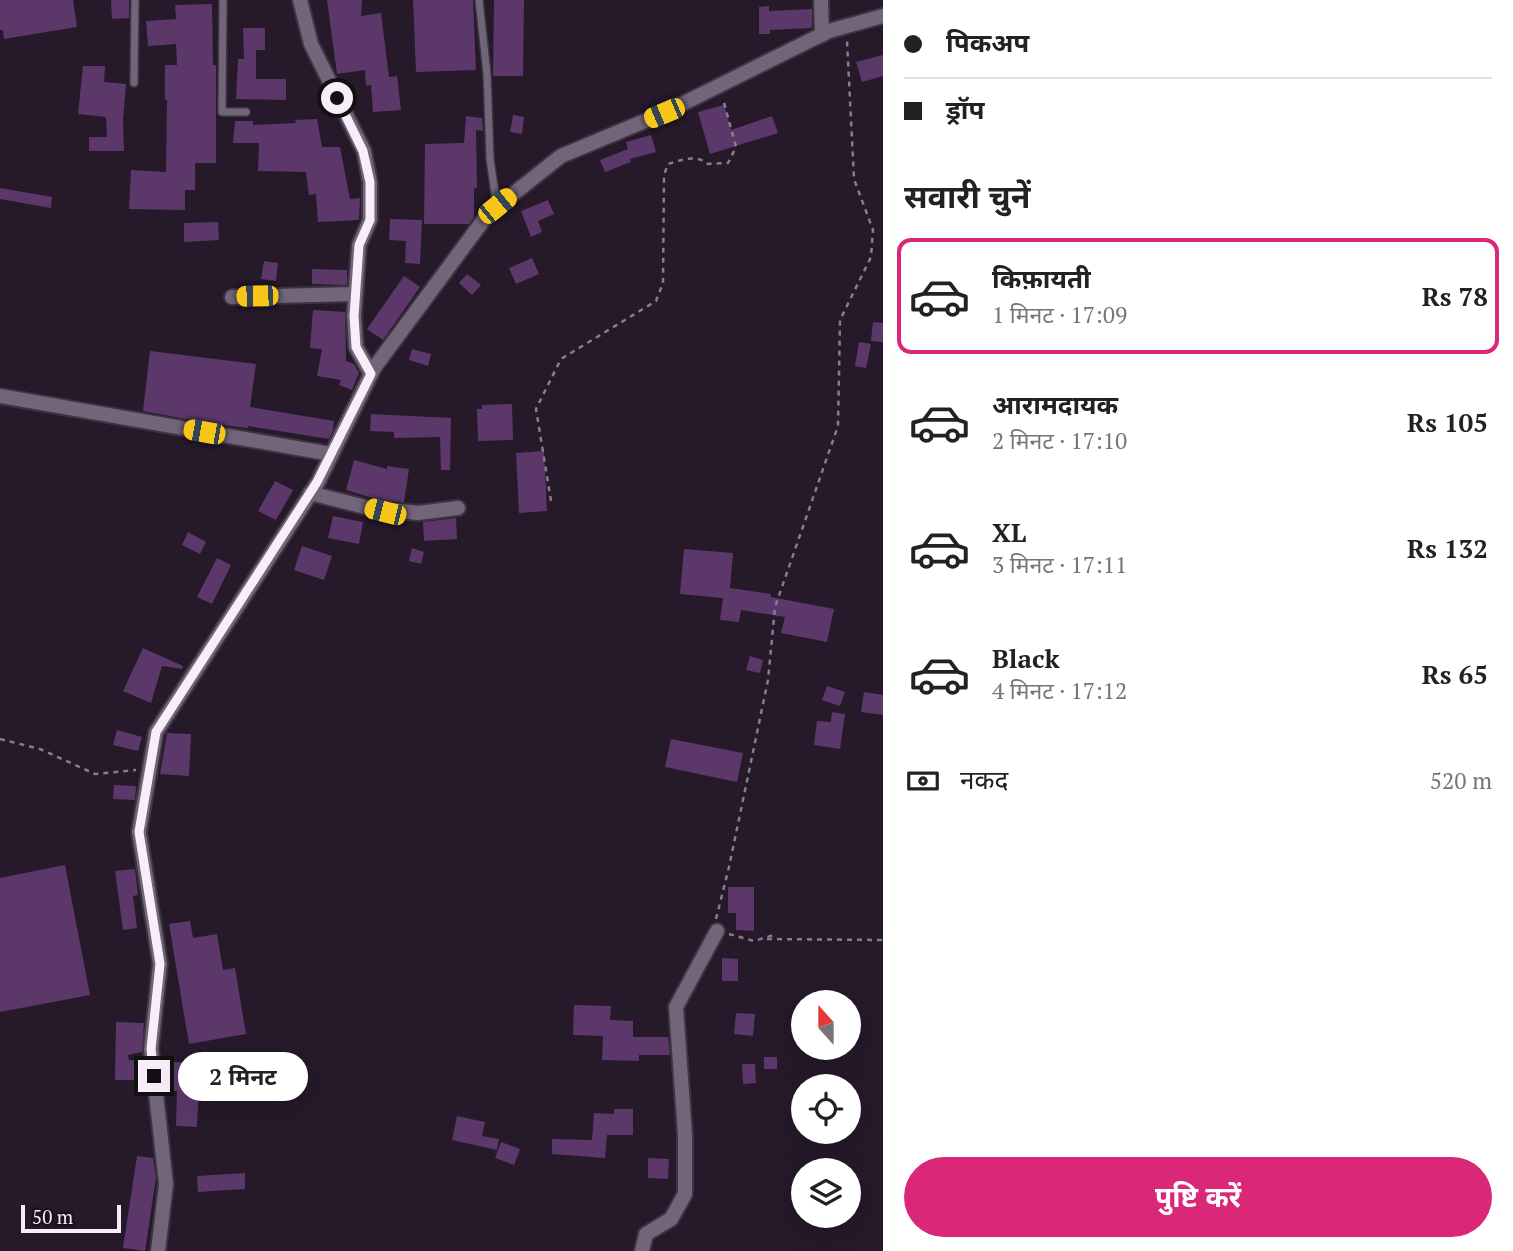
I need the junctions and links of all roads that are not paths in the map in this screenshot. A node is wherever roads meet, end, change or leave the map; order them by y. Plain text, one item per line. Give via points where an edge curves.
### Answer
1 (135, 0) edge
2 (223, 0) edge
3 (300, 0) edge
4 (479, 0) edge
5 (821, 0) edge
6 (883, 16) edge
7 (822, 35) junction
8 (134, 83) dead end
9 (246, 111) dead end
10 (497, 206) junction
11 (355, 294) junction
12 (232, 297) dead end
13 (371, 374) junction
14 (0, 396) edge
15 (331, 454) junction
16 (310, 493) junction
17 (458, 508) dead end
18 (718, 931) road end
19 (158, 1251) edge
20 (642, 1251) edge

1 - 8 lane
2 - 9 lane via 222,112
3 - 11 street via 311,44 363,151 370,182 370,220 359,245
4 - 10 lane
5 - 7 street
6 - 7 street
7 - 10 street via 664,113 561,156
10 - 13 street
11 - 12 street
11 - 13 street via 356,347
13 - 15 street
14 - 15 street
15 - 16 street
16 - 17 street via 385,512
16 - 19 street via 156,732 139,832 160,964 151,1049 166,1184
18 - 20 street via 676,1007 685,1194 671,1219 646,1234

